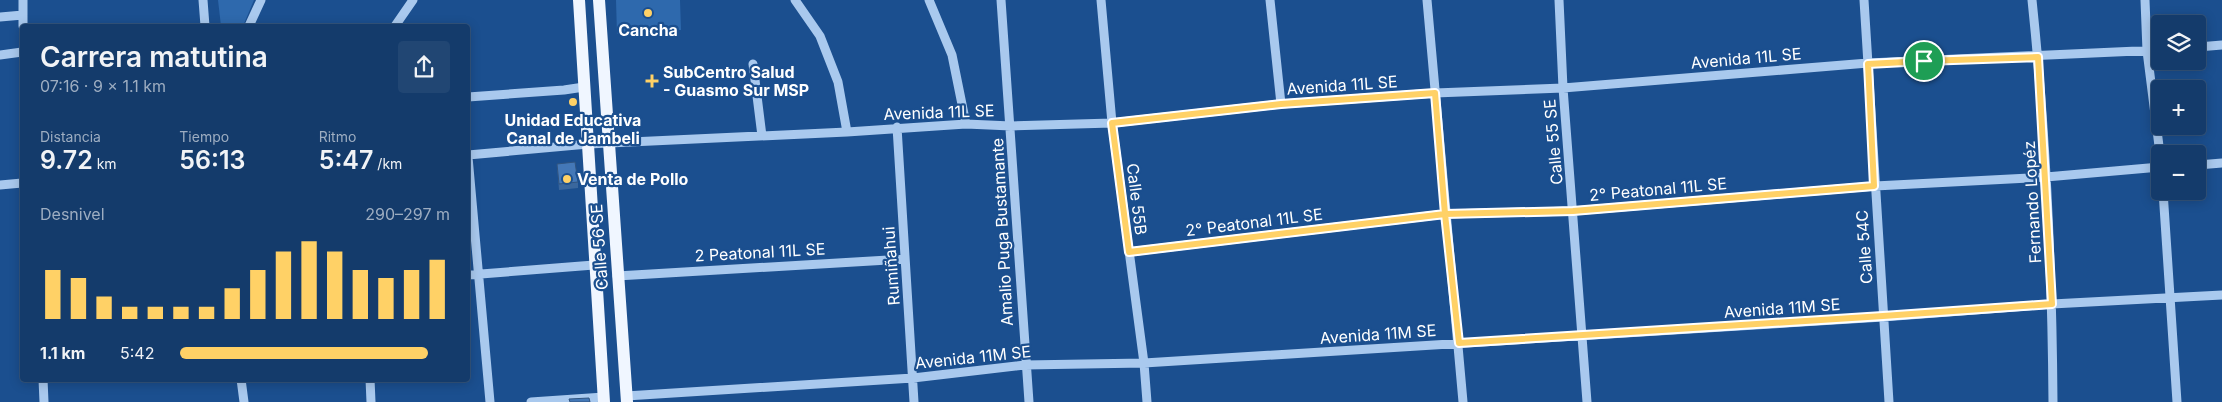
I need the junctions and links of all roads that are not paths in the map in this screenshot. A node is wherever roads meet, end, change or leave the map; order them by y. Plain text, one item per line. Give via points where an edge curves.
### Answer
1 (23, 0) edge
2 (203, 0) edge
3 (261, 0) edge
4 (579, 0) edge
5 (599, 0) edge
6 (795, 0) edge
7 (929, 0) edge
8 (1001, 0) edge
9 (1101, 0) edge
10 (1270, 0) edge
11 (1427, 0) edge
12 (1559, 0) edge
13 (1864, 0) edge
14 (2032, 0) edge
15 (2145, 0) edge
16 (411, 1) edge
17 (23, 16) junction
18 (0, 17) edge
19 (23, 24) edge
20 (205, 24) edge
21 (250, 24) edge
22 (396, 24) edge
23 (2222, 45) edge
24 (2206, 46) edge
25 (2147, 51) junction
26 (2151, 51) edge
27 (20, 52) edge
28 (0, 55) edge
29 (2038, 57) junction
30 (753, 64) dead end
31 (1868, 64) junction
32 (584, 87) junction
33 (1563, 88) junction
34 (1435, 93) junction
35 (470, 97) edge
36 (1281, 104) junction
37 (1112, 123) junction
38 (966, 124) junction
39 (1011, 126) junction
40 (897, 127) junction
41 (847, 132) junction
42 (762, 136) junction
43 (608, 143) junction
44 (588, 144) junction
45 (2159, 145) edge
46 (470, 156) edge
47 (2222, 163) edge
48 (2206, 164) edge
49 (2151, 168) edge
50 (2046, 177) junction
51 (470, 180) edge
52 (20, 182) edge
53 (0, 185) edge
54 (1874, 186) junction
55 (2164, 200) edge
56 (1573, 211) junction
57 (1445, 214) junction
58 (1129, 252) junction
59 (905, 259) junction
60 (594, 265) junction
61 (470, 275) edge
62 (478, 275) junction
63 (617, 276) junction
64 (2222, 295) edge
65 (2171, 298) junction
66 (2052, 304) junction
67 (1883, 316) junction
68 (1583, 336) junction
69 (1459, 343) junction
70 (1144, 364) junction
71 (1025, 365) junction
72 (913, 378) junction
73 (43, 382) edge
74 (241, 382) edge
75 (370, 382) edge
76 (626, 399) edge
77 (604, 400) edge
78 (44, 402) edge
79 (244, 402) edge
80 (371, 402) edge
81 (490, 402) edge
82 (531, 402) edge
83 (914, 402) edge
84 (1029, 402) edge
85 (1147, 402) edge
86 (1463, 402) edge
87 (1587, 402) edge
88 (1889, 402) edge
89 (2053, 402) edge
90 (2178, 402) edge

1 - 17 street
2 - 20 street
3 - 21 street
4 - 32 main road, Calle 56 SE
5 - 43 main road, Calle 56 SE
6 - 41 street via 820,36 838,82
7 - 38 street via 952,55
8 - 39 street, Amalio Puga Bustamante
9 - 37 street, Calle 55B
10 - 36 street
11 - 34 street
12 - 33 street, Calle 55 SE
13 - 31 street, Calle 54C
14 - 29 street, Fernando Lopéz
15 - 25 street
16 - 22 street
17 - 18 street
17 - 19 street
23 - 24 street
25 - 26 street, Avenida 11L SE
25 - 29 street, Avenida 11L SE
25 - 45 street
27 - 28 street
29 - 31 street, Avenida 11L SE
29 - 50 street, Fernando Lopéz
30 - 42 street
31 - 33 street, Avenida 11L SE
31 - 54 street, Calle 54C
32 - 35 street
32 - 44 main road, Calle 56 SE
33 - 34 street, Avenida 11L SE
33 - 56 street, Calle 55 SE
34 - 36 street, Avenida 11L SE
34 - 57 street
36 - 37 street, Avenida 11L SE
37 - 39 street, Avenida 11L SE
37 - 58 street, Calle 55B
38 - 39 street, Avenida 11L SE
38 - 40 street, Avenida 11L SE
39 - 71 street, Amalio Puga Bustamante
40 - 41 street, Avenida 11L SE
40 - 59 street, Rumiñahui
41 - 42 street, Avenida 11L SE
42 - 43 street, Avenida 11L SE
43 - 44 street, Avenida 11L SE
43 - 63 main road, Calle 56 SE
44 - 46 street, Avenida 11L SE
44 - 60 main road, Calle 56 SE
47 - 48 street
49 - 50 street, 2° Peatonal 11L SE
50 - 54 street, 2° Peatonal 11L SE
50 - 66 street, Fernando Lopéz
51 - 62 street
52 - 53 street
54 - 56 street, 2° Peatonal 11L SE
54 - 67 street, Calle 54C
55 - 65 street
56 - 57 street, 2° Peatonal 11L SE
56 - 68 street, Calle 55 SE
57 - 58 street, 2° Peatonal 11L SE
57 - 69 street
58 - 70 street, Calle 55B
59 - 63 street, 2 Peatonal 11L SE
59 - 72 street, Rumiñahui
60 - 62 street
60 - 77 main road, Calle 56 SE
61 - 62 street
62 - 81 street
63 - 76 main road, Calle 56 SE
64 - 65 street, Avenida 11M SE
65 - 66 street, Avenida 11M SE
65 - 90 street
66 - 67 street, Avenida 11M SE
66 - 89 street, Fernando Lopéz
67 - 68 street, Avenida 11M SE
67 - 88 street, Calle 54C
68 - 69 street, Avenida 11M SE
68 - 87 street, Calle 55 SE
69 - 70 street, Avenida 11M SE
69 - 86 street
70 - 71 street, Avenida 11M SE
70 - 85 street, Calle 55B
71 - 72 street, Avenida 11M SE
71 - 84 street, Amalio Puga Bustamante
72 - 76 street, Avenida 11M SE
72 - 83 street, Rumiñahui
73 - 78 street
74 - 79 street
75 - 80 street
77 - 82 street

